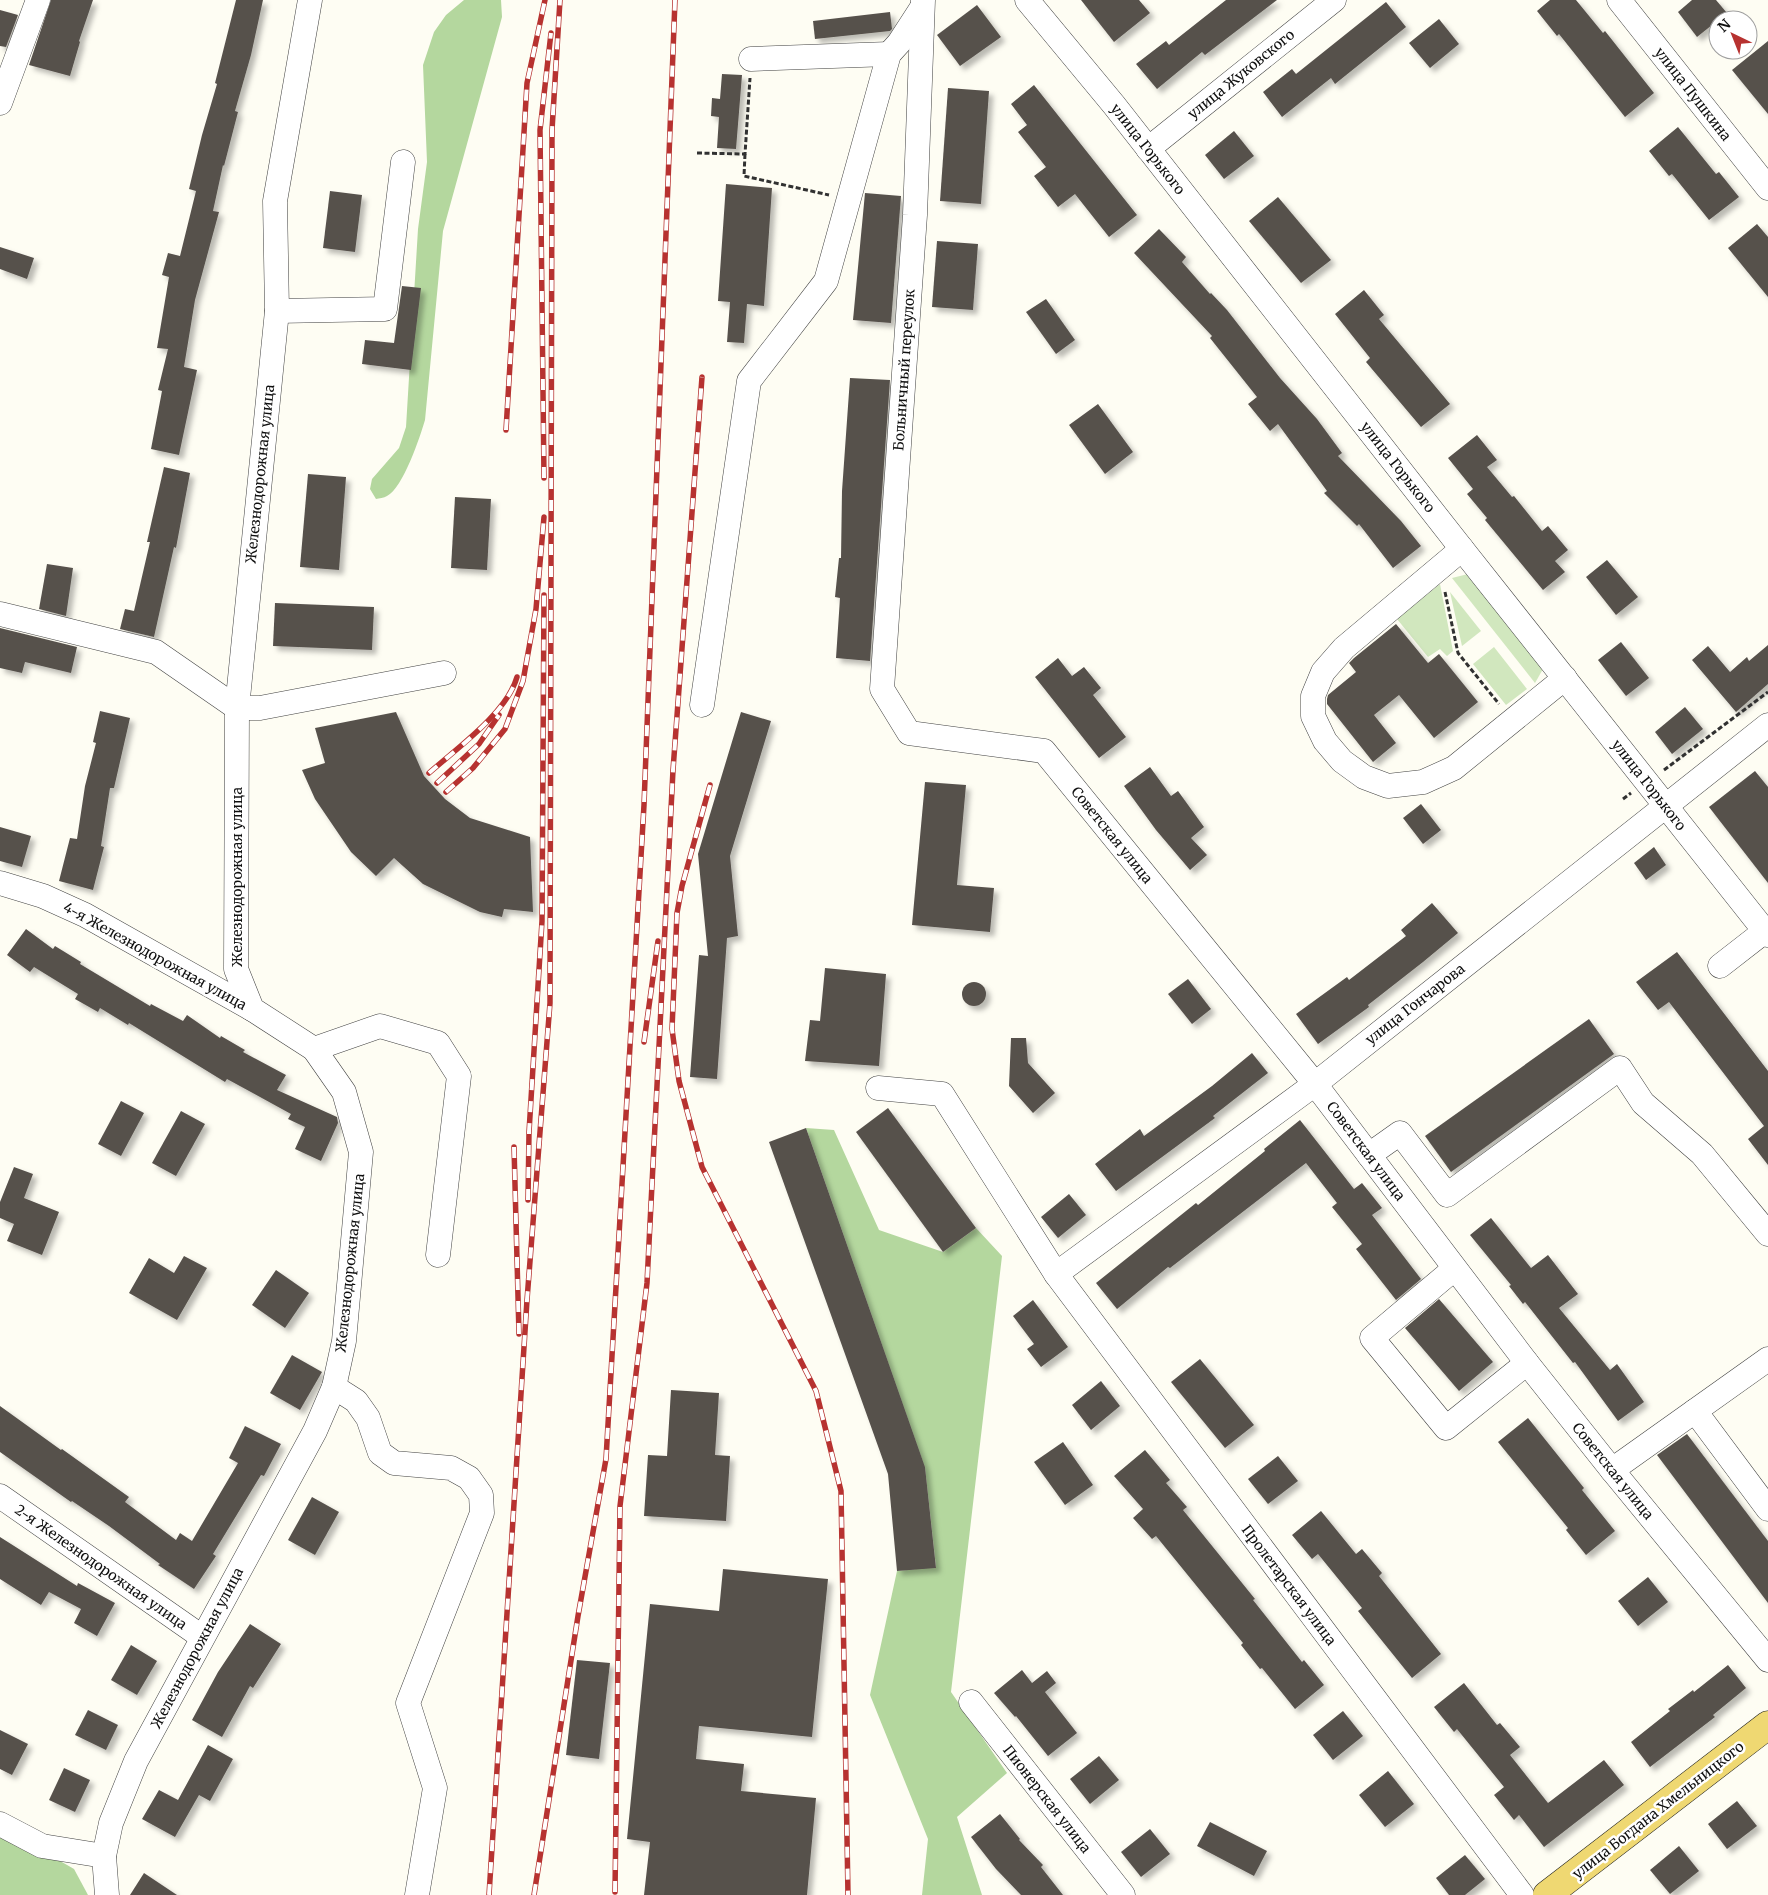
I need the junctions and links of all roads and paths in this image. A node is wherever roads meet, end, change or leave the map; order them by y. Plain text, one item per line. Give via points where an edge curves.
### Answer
1 (38, 0) edge
2 (310, 0) edge
3 (1027, 0) edge
4 (1334, 0) edge
5 (1619, 0) edge
6 (923, 4) edge
7 (889, 54) junction
8 (751, 59) joint
9 (0, 103) edge
10 (1148, 148) junction
11 (697, 153) dead end
12 (746, 154) junction
13 (402, 162) dead end
14 (1768, 188) edge
15 (849, 200) junction
16 (277, 311) junction
17 (1462, 549) junction
18 (1434, 572) junction
19 (0, 614) edge
20 (444, 673) dead end
21 (1565, 678) junction
22 (1768, 692) edge
23 (702, 705) dead end
24 (237, 708) junction
25 (1512, 720) junction
26 (1768, 725) edge
27 (909, 733) joint
28 (1646, 782) junction
29 (1623, 799) dead end
30 (1665, 806) junction
31 (0, 883) edge
32 (1766, 933) edge
33 (1720, 966) dead end
34 (252, 1009) junction
35 (314, 1049) junction
36 (1315, 1084) junction
37 (878, 1088) dead end
38 (1369, 1155) junction
39 (1447, 1195) junction
40 (1416, 1218) junction
41 (1768, 1234) edge
42 (438, 1255) dead end
43 (1454, 1269) junction
44 (1056, 1274) junction
45 (1768, 1359) edge
46 (1528, 1363) junction
47 (334, 1387) junction
48 (1695, 1411) junction
49 (1612, 1470) junction
50 (0, 1496) edge
51 (1768, 1509) edge
52 (202, 1637) junction
53 (1768, 1660) edge
54 (971, 1702) dead end
55 (1768, 1725) edge
56 (0, 1824) edge
57 (104, 1856) junction
58 (106, 1895) edge
59 (417, 1895) edge
60 (1123, 1895) edge
61 (1522, 1895) edge
62 (1547, 1895) edge

1 - 9 street
2 - 16 street, Железнодорожная улица via 275,201
3 - 10 street, улица Горького
4 - 10 street, улица Жуковского
5 - 14 street, улица Пушкина
6 - 7 street
6 - 27 street, Больничный переулок via 915,215 882,689
7 - 8 street
7 - 15 street
8 - 12 path
10 - 17 street, улица Горького
11 - 12 path
12 - 15 path via 744,176
13 - 16 street via 385,309
15 - 23 street via 826,281 749,381
16 - 24 street, Железнодорожная улица
17 - 18 street
17 - 21 street, улица Горького
18 - 25 path via 1443,583 1458,652
18 - 25 street via 1344,648 1323,672 1313,696 1313,716 1325,741 1342,761 1364,777 1388,786 1423,782 1454,768
19 - 24 street via 156,652
20 - 24 street via 260,708
21 - 25 street
21 - 28 street, улица Горького
22 - 28 path
24 - 34 street, Железнодорожная улица via 236,969
26 - 30 street, улица Гончарова
27 - 36 street, Советская улица via 1044,751
28 - 29 path
28 - 30 street, улица Горького
30 - 32 street, улица Горького
30 - 36 street, улица Гончарова
31 - 34 street, 4-я Железнодорожная улица via 42,896 85,915
32 - 33 street
34 - 35 street, Железнодорожная улица
35 - 42 street via 380,1026 438,1043 458,1076
35 - 47 street, Железнодорожная улица via 344,1092 361,1152 344,1341
36 - 38 street, Советская улица
36 - 44 street, улица Гончарова
37 - 44 street, Пролетарская улица via 942,1094
38 - 39 street via 1400,1133
38 - 40 street, Советская улица
39 - 40 street
39 - 41 street via 1620,1068 1643,1103 1702,1154
40 - 43 street, Советская улица
43 - 46 street, Советская улица
43 - 46 street via 1372,1338 1446,1428
44 - 61 street, Пролетарская улица
45 - 48 street
46 - 49 street, Советская улица
47 - 52 street, Железнодорожная улица via 315,1431
47 - 59 street via 356,1401 368,1418 380,1453 394,1463 451,1468 469,1478 481,1495 482,1513 408,1703 435,1788
48 - 49 street
48 - 51 street
49 - 53 street, Советская улица
50 - 52 street, 2-я Железнодорожная улица
52 - 57 street, Железнодорожная улица via 136,1761 111,1823
54 - 60 street, Пионерская улица
55 - 62 main road, улица Богдана Хмельницкого
56 - 57 street via 42,1846
57 - 58 street, Железнодорожная улица

